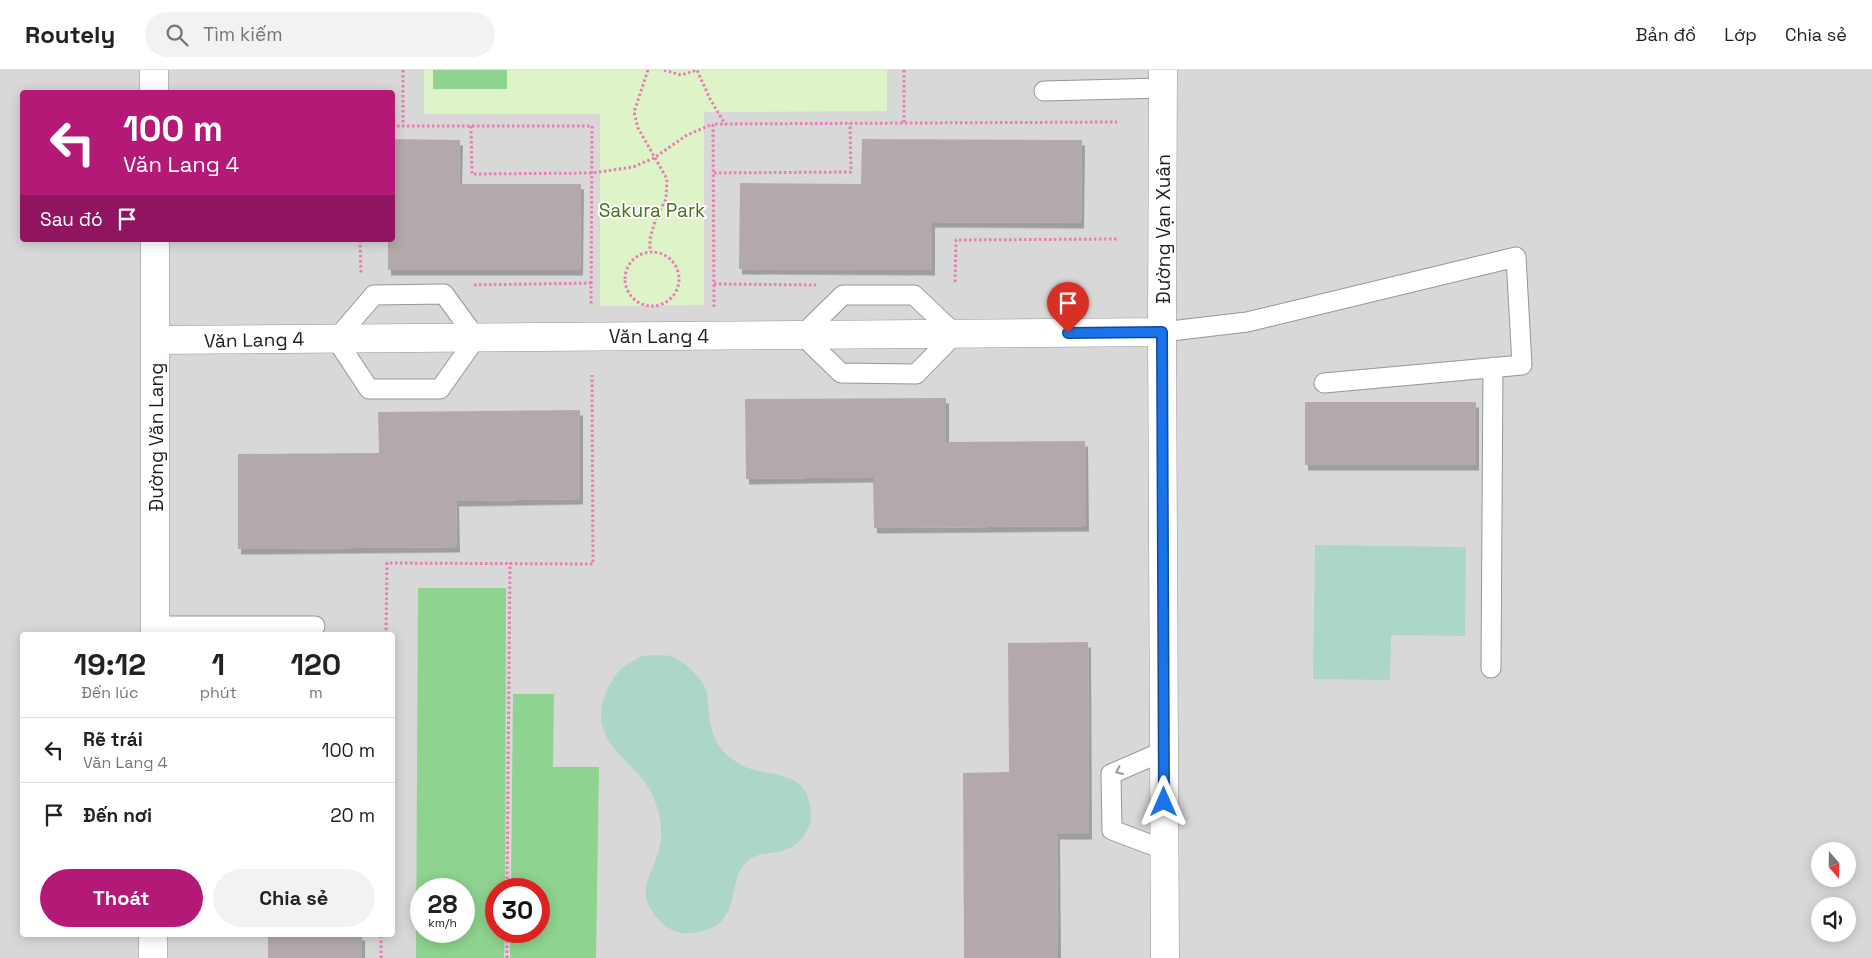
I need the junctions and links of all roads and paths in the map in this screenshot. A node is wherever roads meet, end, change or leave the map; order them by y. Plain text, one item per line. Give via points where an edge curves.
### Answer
1 (154, 70) edge
2 (403, 70) edge
3 (648, 70) edge
4 (664, 70) edge
5 (904, 70) edge
6 (1163, 79) edge
7 (154, 90) edge
8 (1044, 91) dead end
9 (1117, 122) dead end
10 (850, 123) junction
11 (904, 123) junction
12 (713, 124) junction
13 (725, 124) junction
14 (395, 126) edge
15 (403, 126) junction
16 (471, 126) junction
17 (654, 158) junction
18 (714, 173) junction
19 (592, 174) junction
20 (1118, 238) dead end
21 (155, 242) edge
22 (360, 242) edge
23 (650, 251) junction
24 (362, 277) dead end
25 (955, 282) dead end
26 (592, 284) junction
27 (714, 284) junction
28 (474, 285) dead end
29 (821, 285) dead end
30 (592, 308) dead end
31 (714, 309) dead end
32 (1162, 332) junction
33 (955, 334) junction
34 (802, 335) junction
35 (476, 338) junction
36 (336, 339) junction
37 (156, 340) junction
38 (1493, 368) junction
39 (592, 375) dead end
40 (1324, 383) dead end
41 (510, 563) junction
42 (315, 626) dead end
43 (154, 630) edge
44 (386, 632) edge
45 (1491, 668) dead end
46 (1164, 751) junction
47 (1164, 850) junction
48 (507, 878) edge
49 (153, 937) edge
50 (381, 937) edge
51 (507, 943) edge
52 (153, 958) edge
53 (381, 958) edge
54 (507, 958) edge
55 (1165, 958) edge

1 - 7 street
2 - 15 path
3 - 17 path via 634,112 638,128
4 - 13 path via 681,75 697,70
5 - 11 path
6 - 8 lane
6 - 32 street, Đường Vạn Xuân
9 - 11 path
10 - 11 path
10 - 13 path
10 - 18 path via 850,172
12 - 13 path
12 - 17 path via 687,135
12 - 18 path
14 - 15 path
15 - 16 path
16 - 19 path via 472,174
16 - 19 path via 592,126
17 - 19 path via 633,167
17 - 23 path via 667,179 666,198 656,218
18 - 27 path
19 - 26 path
20 - 25 path via 956,240
21 - 37 street, Đường Văn Lang
22 - 24 path
23 - 23 path via 637,255 627,266 624,280 633,299 653,306 667,302 677,291 680,277 676,264 665,254
26 - 28 path
26 - 30 path
27 - 29 path
27 - 31 path
32 - 33 street, Văn Lang 4
32 - 38 lane via 1248,322 1516,257 1522,365
32 - 46 street, Đường Vạn Xuân
33 - 34 street, Văn Lang 4
33 - 34 lane via 914,295 843,295
33 - 34 lane via 916,374 841,373
34 - 35 street, Văn Lang 4
35 - 36 street, Văn Lang 4
35 - 36 lane via 444,294 374,295
35 - 36 lane via 440,389 369,388
36 - 37 street, Văn Lang 4
37 - 43 street, Đường Văn Lang
38 - 40 lane
38 - 45 lane
39 - 41 path via 593,564
41 - 44 path via 387,563
41 - 48 path
42 - 43 lane
46 - 47 street, Đường Vạn Xuân
46 -> 47 lane via 1111,774 1112,830
47 - 55 street, Đường Vạn Xuân
49 - 52 street
50 - 53 path
51 - 54 path

